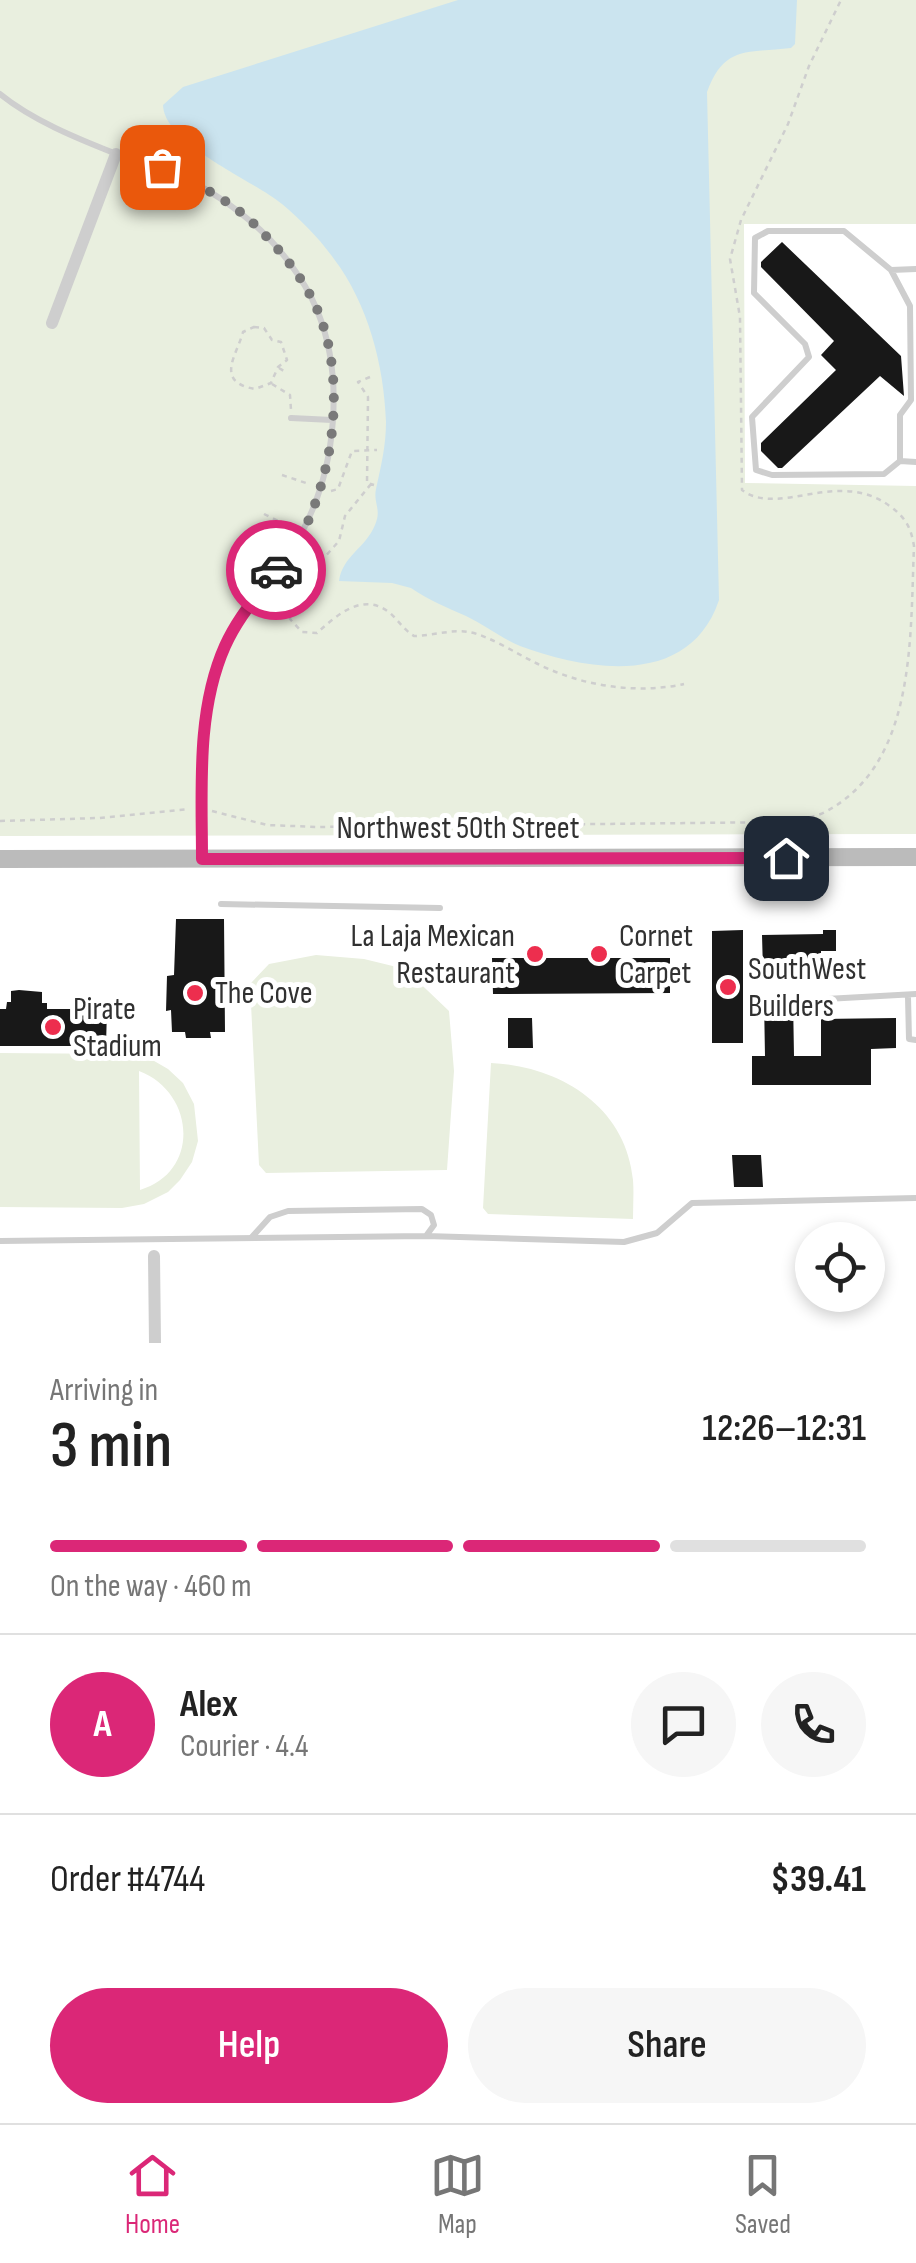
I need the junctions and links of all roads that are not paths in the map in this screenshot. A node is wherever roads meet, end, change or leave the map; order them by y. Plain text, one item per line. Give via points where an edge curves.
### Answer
1 (0, 94) edge
2 (116, 154) junction
3 (916, 269) edge
4 (891, 270) junction
5 (52, 322) dead end
6 (291, 418) road end
7 (332, 420) junction
8 (900, 462) junction
9 (916, 462) edge
10 (240, 548) dead end
11 (270, 579) junction
12 (916, 858) edge
13 (202, 859) junction
14 (0, 860) edge
15 (221, 904) dead end
16 (440, 908) dead end
17 (912, 996) edge
18 (826, 999) dead end
19 (916, 1040) edge
20 (916, 1198) edge
21 (426, 1236) junction
22 (251, 1238) junction
23 (0, 1240) edge
24 (154, 1256) dead end
25 (154, 1343) edge

1 - 2 lane
2 - 5 street
2 - 7 lane via 213,192 252,222 292,267 322,328 331,364
3 - 4 lane
4 - 8 lane via 910,306 911,400 900,415
4 - 8 lane via 844,231 768,231 755,238 754,293 805,344 809,357 754,414 753,466 762,474 884,474
6 - 7 lane
7 - 11 lane via 320,488 302,533
8 - 9 lane
10 - 11 lane
11 - 13 lane via 243,612 213,679 202,748
12 - 13 main road, Northwest 50th Street
13 - 14 main road, Northwest 50th Street
15 - 16 lane
17 - 18 lane
17 - 19 lane via 909,1039
20 - 21 lane via 692,1203 657,1233 624,1242
21 - 22 lane
21 - 22 lane via 432,1215 412,1208 288,1212 270,1217
22 - 23 lane
24 - 25 street

